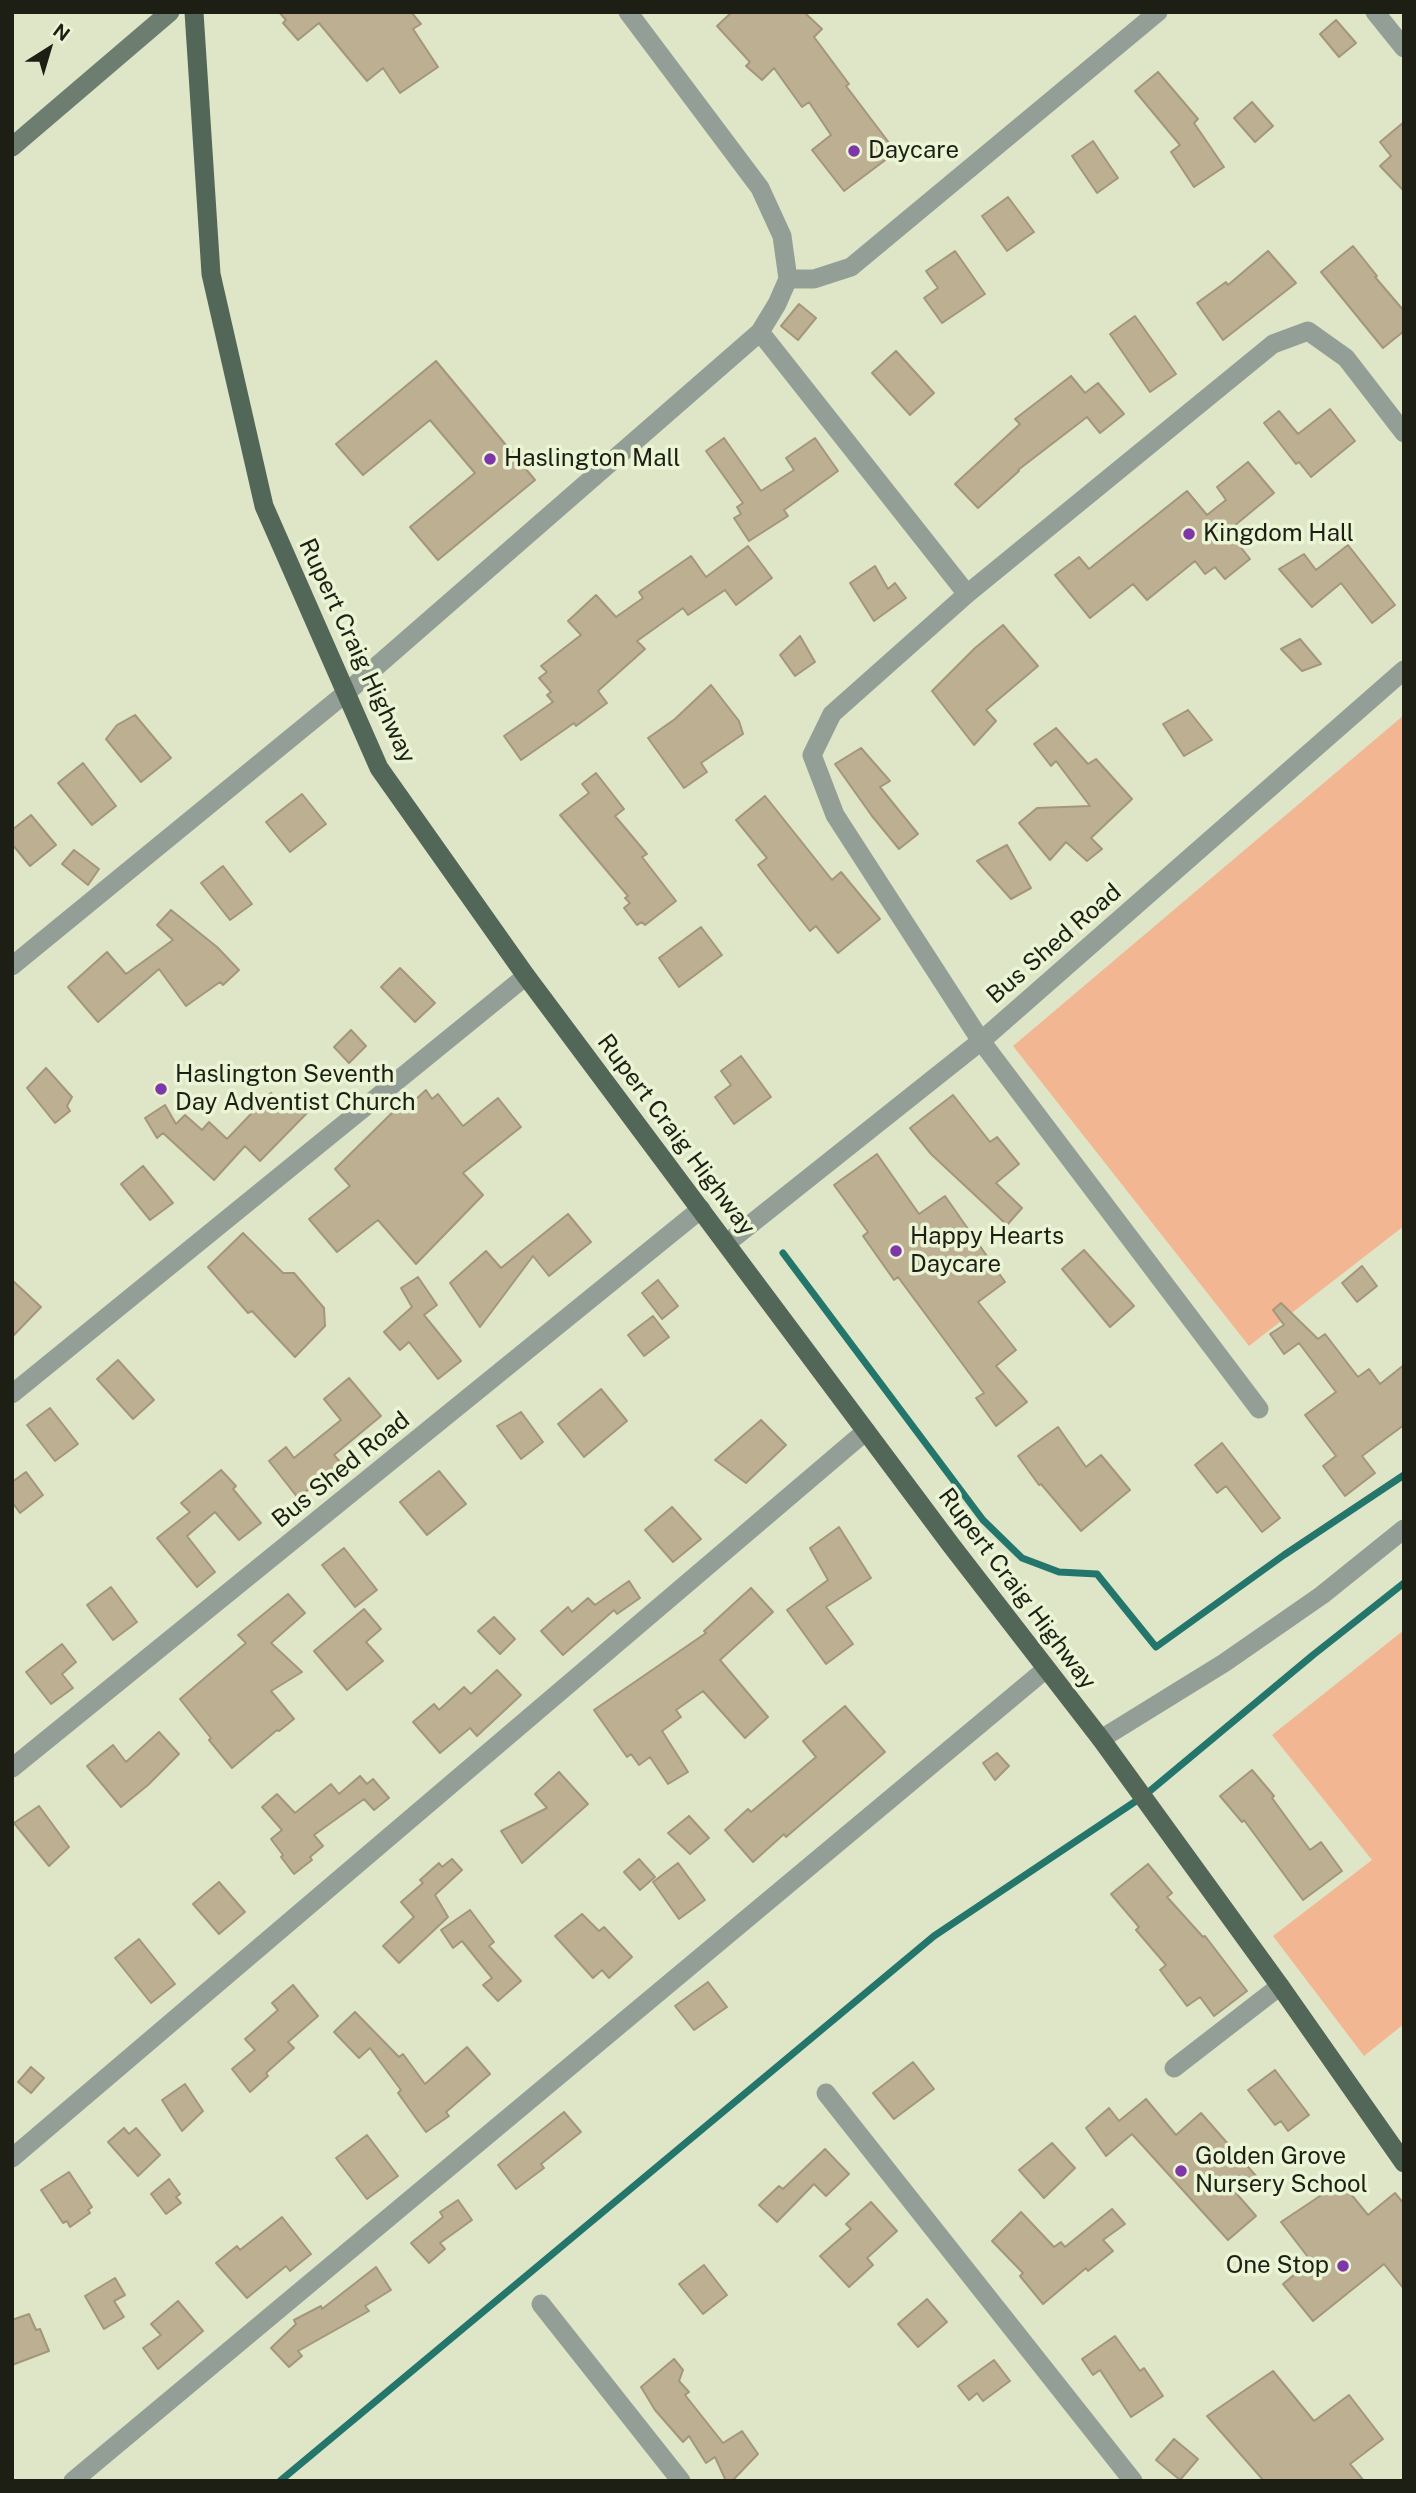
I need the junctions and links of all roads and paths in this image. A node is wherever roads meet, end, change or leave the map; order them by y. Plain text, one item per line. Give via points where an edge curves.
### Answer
1 (170, 12) edge
2 (194, 12) edge
3 (628, 12) edge
4 (1158, 12) edge
5 (1375, 12) edge
6 (1404, 48) edge
7 (12, 147) edge
8 (788, 279) junction
9 (760, 332) junction
10 (1404, 433) edge
11 (967, 594) junction
12 (1404, 670) edge
13 (346, 692) junction
14 (12, 966) edge
15 (526, 976) junction
16 (981, 1041) junction
17 (701, 1209) junction
18 (727, 1243) junction
19 (12, 1394) edge
20 (1259, 1409) dead end
21 (866, 1431) junction
22 (1404, 1529) edge
23 (1046, 1669) junction
24 (1101, 1739) junction
25 (12, 1768) edge
26 (1280, 1986) junction
27 (1174, 2068) dead end
28 (826, 2094) dead end
29 (12, 2158) edge
30 (1404, 2163) edge
31 (541, 2304) dead end
32 (74, 2481) edge
33 (681, 2481) edge
34 (1133, 2481) edge

1 - 7 main road
2 - 13 main road, Rupert Craig Highway via 211,274 264,506
3 - 8 street via 760,188 782,236
4 - 8 street via 851,267 814,279
5 - 6 street
8 - 9 street
9 - 11 street
9 - 13 street
10 - 11 street via 1346,358 1308,331 1273,344
11 - 16 street via 832,714 812,755 835,815
12 - 16 street, Bus Shed Road
13 - 14 street
13 - 15 main road, Rupert Craig Highway via 379,768
15 - 17 main road, Rupert Craig Highway
15 - 19 street
16 - 18 street, Bus Shed Road
16 - 20 street
17 - 18 main road, Rupert Craig Highway
17 - 25 street, Bus Shed Road
18 - 21 main road, Rupert Craig Highway
21 - 23 main road, Rupert Craig Highway
21 - 29 street
22 - 24 street via 1322,1595 1224,1663
23 - 24 main road, Rupert Craig Highway
23 - 32 street
24 - 26 main road, Rupert Craig Highway
26 - 27 street
26 - 30 main road, Rupert Craig Highway
28 - 34 street
31 - 33 street

